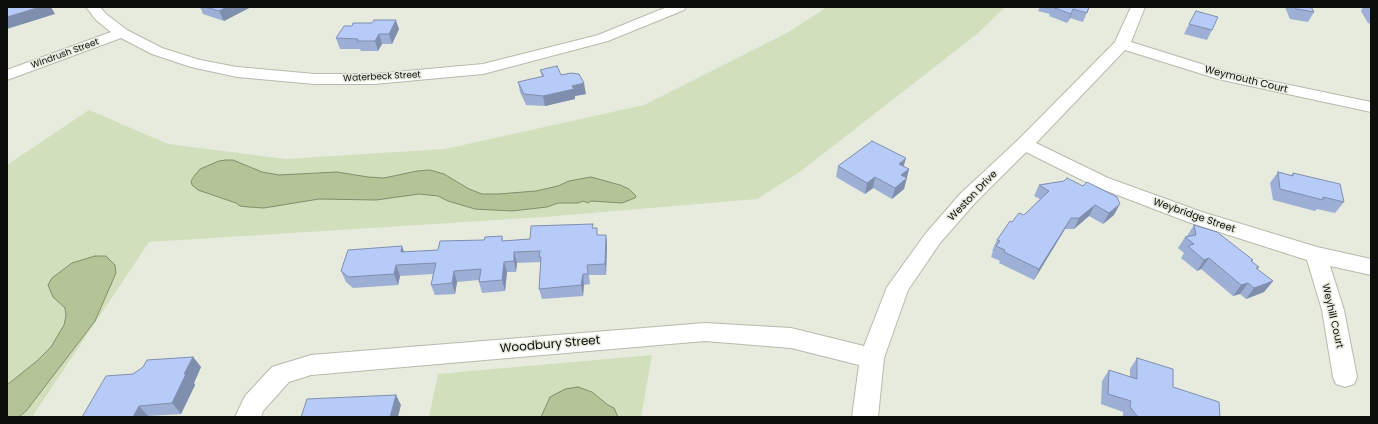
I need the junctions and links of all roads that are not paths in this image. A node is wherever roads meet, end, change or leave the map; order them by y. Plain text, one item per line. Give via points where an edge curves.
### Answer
1 (93, 7) edge
2 (679, 7) edge
3 (1138, 7) edge
4 (122, 33) junction
5 (1122, 44) junction
6 (7, 75) edge
7 (1371, 107) edge
8 (1024, 144) junction
9 (1316, 255) junction
10 (1371, 267) edge
11 (872, 358) junction
12 (1346, 377) dead end
13 (248, 417) edge
14 (865, 417) edge

1 - 4 street, Waterbeck Street via 101,17
2 - 4 street, Waterbeck Street via 603,38 483,69 374,79 315,79 237,72 197,64 157,51
3 - 5 street, Weston Drive
4 - 6 street, Windrush Street
5 - 7 street, Weymouth Court via 1224,76
5 - 8 street, Weston Drive
8 - 9 street, Weybridge Street via 1101,182 1195,218
8 - 11 street, Weston Drive via 966,201 933,238 898,287
9 - 10 street, Weybridge Street
9 - 12 street, Weyhill Court via 1333,310
11 - 13 street, Woodbury Street via 791,338 706,332 310,365 281,374 254,404
11 - 14 street, Weston Drive

